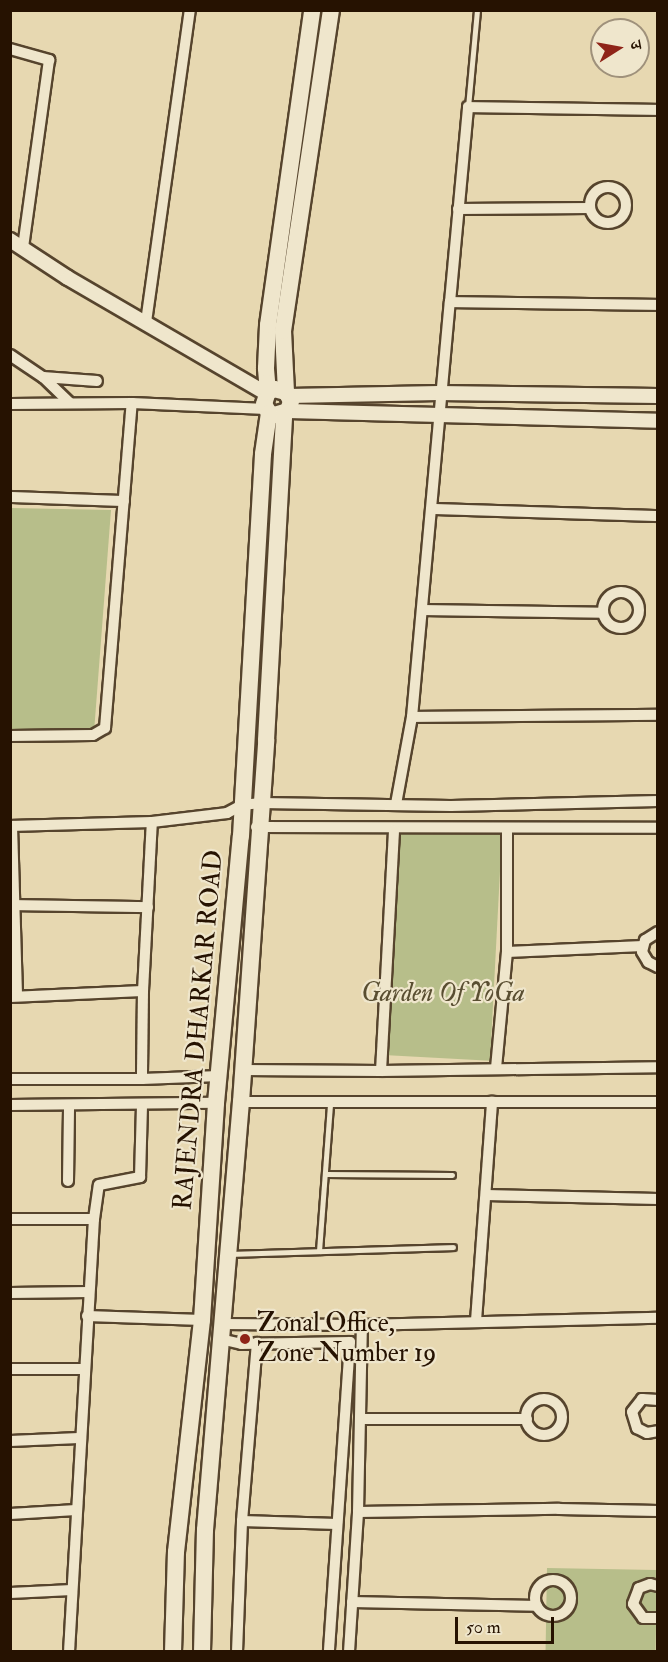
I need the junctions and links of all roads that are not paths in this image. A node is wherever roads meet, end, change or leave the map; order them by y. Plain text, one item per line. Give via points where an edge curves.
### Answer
1 (190, 10) edge
2 (312, 10) edge
3 (330, 10) edge
4 (477, 10) edge
5 (10, 49) edge
6 (468, 107) junction
7 (657, 110) edge
8 (590, 208) dead end
9 (458, 209) junction
10 (16, 244) edge
11 (450, 302) junction
12 (657, 305) edge
13 (146, 322) junction
14 (11, 356) edge
15 (43, 376) junction
16 (97, 381) dead end
17 (439, 393) junction
18 (657, 396) edge
19 (277, 402) junction
20 (70, 403) junction
21 (132, 403) junction
22 (10, 404) edge
23 (438, 414) junction
24 (657, 421) edge
25 (10, 497) edge
26 (124, 501) junction
27 (432, 509) junction
28 (657, 516) edge
29 (422, 609) junction
30 (603, 613) dead end
31 (657, 715) edge
32 (412, 717) junction
33 (10, 736) edge
34 (657, 801) edge
35 (261, 803) junction
36 (396, 804) junction
37 (242, 805) junction
38 (227, 813) junction
39 (152, 822) junction
40 (241, 824) junction
41 (11, 826) edge
42 (259, 828) junction
43 (657, 828) edge
44 (507, 829) junction
45 (394, 830) junction
46 (14, 905) junction
47 (148, 907) junction
48 (657, 932) edge
49 (642, 946) junction
50 (507, 952) junction
51 (657, 967) edge
52 (143, 991) junction
53 (14, 997) edge
54 (657, 1067) edge
55 (496, 1068) junction
56 (243, 1070) junction
57 (381, 1071) junction
58 (219, 1076) junction
59 (10, 1079) edge
60 (142, 1079) junction
61 (241, 1102) junction
62 (492, 1102) junction
63 (657, 1102) edge
64 (330, 1103) junction
65 (216, 1104) junction
66 (10, 1105) edge
67 (69, 1105) junction
68 (142, 1106) junction
69 (326, 1174) junction
70 (452, 1175) dead end
71 (68, 1181) dead end
72 (486, 1195) junction
73 (657, 1199) edge
74 (10, 1219) edge
75 (94, 1219) junction
76 (453, 1247) dead end
77 (319, 1251) junction
78 (226, 1255) junction
79 (89, 1292) junction
80 (10, 1293) edge
81 (87, 1316) junction
82 (657, 1318) edge
83 (202, 1320) junction
84 (476, 1321) junction
85 (362, 1325) junction
86 (220, 1331) junction
87 (257, 1343) junction
88 (10, 1369) edge
89 (84, 1369) junction
90 (657, 1400) edge
91 (360, 1419) junction
92 (527, 1419) dead end
93 (657, 1431) edge
94 (79, 1438) junction
95 (10, 1441) edge
96 (76, 1510) junction
97 (657, 1511) edge
98 (358, 1512) junction
99 (10, 1514) edge
100 (242, 1521) junction
101 (337, 1524) junction
102 (657, 1586) edge
103 (72, 1590) junction
104 (10, 1593) edge
105 (352, 1602) junction
106 (537, 1606) dead end
107 (657, 1618) edge
108 (69, 1652) edge
109 (173, 1652) edge
110 (202, 1652) edge
111 (237, 1652) edge
112 (328, 1652) edge
113 (349, 1652) edge

1 - 13 street
2 - 19 main road, RAJENDRA DHARKAR ROAD via 268,325 266,368
3 - 19 main road, RAJENDRA DHARKAR ROAD via 283,331
4 - 6 lane
5 - 10 street via 49,60
6 - 7 street
6 - 9 street
8 - 9 street
9 - 11 street
10 - 13 street
11 - 12 street
11 - 17 street
13 - 19 street
14 - 15 street
15 - 16 street
15 - 20 street
17 - 18 street
17 - 19 street
17 - 23 street
19 - 21 street
19 - 23 street
19 - 35 main road, RAJENDRA DHARKAR ROAD
19 - 37 main road, RAJENDRA DHARKAR ROAD via 262,453
20 - 21 street
20 - 22 street
21 - 26 street
23 - 24 street
23 - 27 street
25 - 26 street
26 - 33 street via 105,728 93,735
27 - 28 street
27 - 29 street
29 - 30 street
29 - 32 street
31 - 32 street
32 - 36 street
34 - 36 street
35 - 36 street
35 - 37 street
35 - 42 main road, RAJENDRA DHARKAR ROAD
37 - 38 street
37 - 40 main road, RAJENDRA DHARKAR ROAD
38 - 39 street
38 - 40 street
39 - 41 street
39 - 47 street
40 - 42 street
40 - 58 main road, RAJENDRA DHARKAR ROAD
41 - 46 street
42 - 45 street
42 - 56 main road, RAJENDRA DHARKAR ROAD
43 - 44 street
44 - 45 street
44 - 50 street
45 - 57 street
46 - 47 street
46 - 53 street
47 - 52 street
48 - 49 street via 648,936
49 - 50 street
49 - 51 street via 644,957
50 - 55 street
52 - 53 street
52 - 60 street
54 - 55 street
55 - 57 street
56 - 57 street
56 - 61 main road, RAJENDRA DHARKAR ROAD
58 - 60 street
58 - 65 main road, RAJENDRA DHARKAR ROAD
59 - 60 street
61 - 64 street
61 - 78 main road, RAJENDRA DHARKAR ROAD
62 - 63 street
62 - 64 street
62 - 72 street
64 - 69 lane
65 - 68 street
65 - 83 main road, RAJENDRA DHARKAR ROAD
66 - 67 street
67 - 68 street
67 - 71 street
68 - 75 street via 140,1178 99,1185
69 - 70 lane
69 - 77 lane
72 - 73 street
72 - 84 street
74 - 75 street
75 - 79 street
76 - 77 lane
77 - 78 lane
78 - 86 main road, RAJENDRA DHARKAR ROAD
79 - 80 street
79 - 81 street
81 - 83 street
81 - 89 street
82 - 84 street
83 - 109 main road, RAJENDRA DHARKAR ROAD via 176,1552
84 - 85 street
85 - 86 street
85 - 91 street
86 - 87 street via 241,1344
86 - 110 main road, RAJENDRA DHARKAR ROAD via 205,1530
87 - 100 street
87 - 101 street via 350,1342
88 - 89 street
89 - 94 street
90 - 93 street via 648,1397 638,1402 632,1418 642,1431
91 - 92 street
91 - 98 street
94 - 95 street
94 - 96 street
96 - 99 street
96 - 103 street
97 - 98 street
98 - 105 street
100 - 101 street
100 - 111 street
101 - 112 street
102 - 107 street via 639,1588 633,1604 643,1618
103 - 104 street
103 - 108 street
105 - 106 street
105 - 113 street

